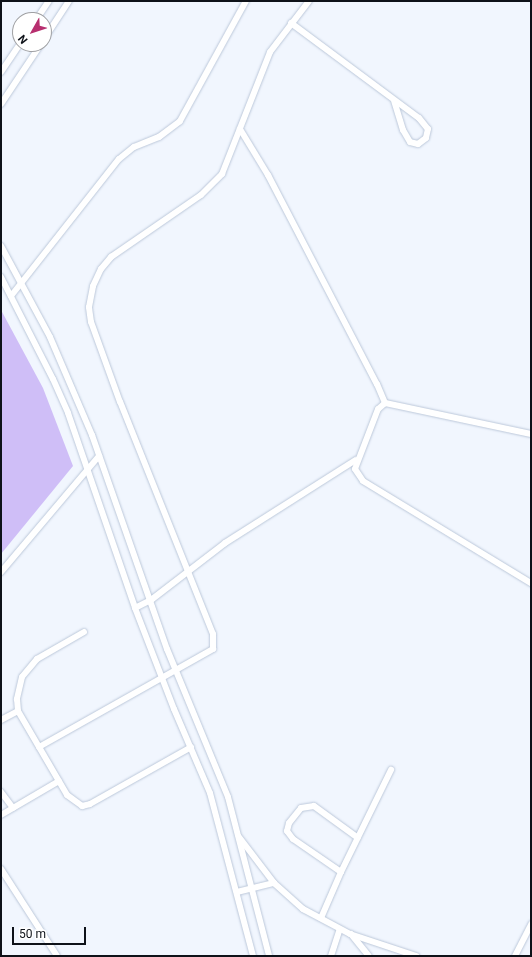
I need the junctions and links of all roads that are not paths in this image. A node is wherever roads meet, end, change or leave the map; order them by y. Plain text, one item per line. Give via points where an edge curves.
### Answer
1 (49, 1) edge
2 (69, 1) edge
3 (246, 1) edge
4 (309, 1) edge
5 (41, 12) edge
6 (291, 23) junction
7 (52, 27) edge
8 (15, 52) edge
9 (36, 52) edge
10 (1, 72) edge
11 (394, 101) junction
12 (1, 104) edge
13 (240, 129) junction
14 (1, 246) edge
15 (1, 277) edge
16 (21, 283) junction
17 (11, 296) junction
18 (385, 403) junction
19 (531, 434) edge
20 (99, 456) junction
21 (356, 460) junction
22 (88, 469) junction
23 (1, 572) edge
24 (188, 572) junction
25 (531, 583) edge
26 (151, 600) junction
27 (135, 608) junction
28 (84, 632) dead end
29 (175, 669) junction
30 (161, 676) junction
31 (18, 711) junction
32 (1, 720) edge
33 (39, 747) junction
34 (191, 747) junction
35 (392, 770) dead end
36 (59, 781) junction
37 (1, 792) edge
38 (13, 808) junction
39 (1, 815) edge
40 (237, 834) junction
41 (358, 838) junction
42 (1, 869) edge
43 (340, 872) junction
44 (274, 883) junction
45 (252, 889) junction
46 (237, 892) junction
47 (321, 918) junction
48 (531, 924) edge
49 (340, 929) junction
50 (350, 934) junction
51 (57, 956) edge
52 (253, 956) edge
53 (269, 956) edge
54 (332, 956) edge
55 (369, 956) edge
56 (416, 956) edge
57 (516, 956) edge

1 - 5 lane
2 - 7 lane
3 - 16 lane via 180,121 166,133 134,147 119,159
4 - 6 lane
6 - 11 lane
6 - 13 lane via 267,58
8 - 10 lane
9 - 12 lane
11 - 11 lane via 419,118 428,129 426,138 418,144 410,142 403,130
13 - 18 lane via 268,175
13 - 24 lane via 222,174 211,186 111,257 101,269 93,286 89,307 91,322 120,402
14 - 16 lane
15 - 17 lane
16 - 17 lane
16 - 20 lane via 58,353
17 - 22 lane via 53,379
18 - 19 lane
18 - 21 lane via 378,409
20 - 22 lane
20 - 26 lane
21 - 24 lane via 225,543
21 - 25 lane via 355,469 364,481
22 - 23 lane
22 - 27 lane
24 - 26 lane
24 - 29 lane via 211,629 214,644 208,653
26 - 27 lane
26 - 29 lane
27 - 30 lane
28 - 31 lane via 42,655 29,667 19,685
29 - 30 lane
29 - 40 lane via 228,797
30 - 33 lane
30 - 34 lane
31 - 32 lane
31 - 33 lane
33 - 36 lane
34 - 36 lane via 90,804 82,806 76,803
34 - 46 lane via 210,793
35 - 41 lane
36 - 38 lane
37 - 38 lane
38 - 39 lane
40 - 44 lane
40 - 45 lane
41 - 43 lane
41 - 43 lane via 314,806 301,808 289,823 287,831 293,839
42 - 51 lane
43 - 47 lane
44 - 45 lane
44 - 47 lane via 292,901
45 - 46 lane
45 - 53 lane
46 - 52 lane
47 - 49 lane
48 - 57 lane
49 - 50 lane
49 - 54 lane
50 - 55 lane
50 - 56 lane

